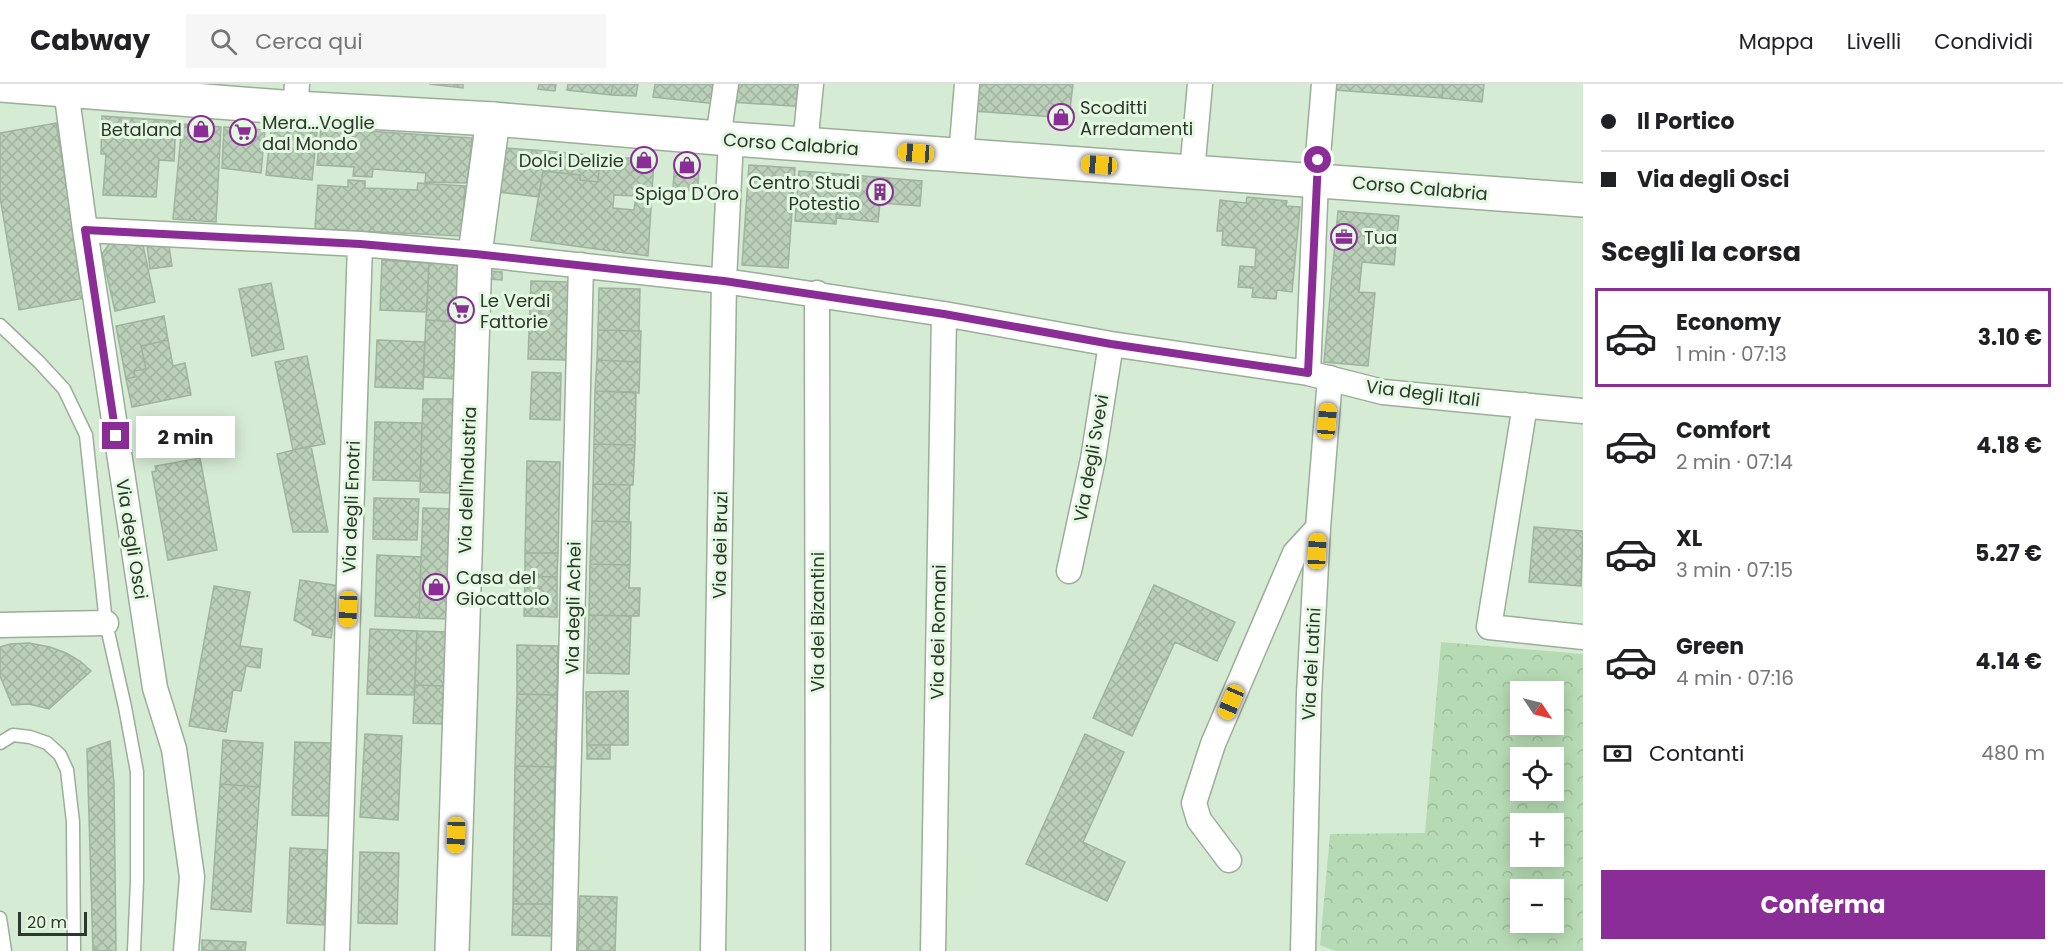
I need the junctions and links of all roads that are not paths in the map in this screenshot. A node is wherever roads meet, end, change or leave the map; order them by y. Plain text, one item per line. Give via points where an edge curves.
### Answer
1 (726, 84) edge
2 (811, 84) edge
3 (967, 84) edge
4 (1200, 84) edge
5 (1324, 84) edge
6 (0, 85) edge
7 (66, 90) junction
8 (140, 90) edge
9 (296, 96) edge
10 (493, 119) junction
11 (725, 139) junction
12 (806, 145) junction
13 (961, 156) junction
14 (1192, 172) junction
15 (1316, 180) junction
16 (1583, 200) edge
17 (85, 230) junction
18 (360, 244) junction
19 (475, 254) junction
20 (581, 265) junction
21 (724, 281) junction
22 (817, 293) junction
23 (944, 314) junction
24 (0, 325) edge
25 (1111, 344) junction
26 (1319, 376) junction
27 (1525, 405) junction
28 (1583, 411) edge
29 (1318, 528) junction
30 (1069, 571) dead end
31 (106, 623) junction
32 (0, 625) edge
33 (1583, 638) edge
34 (0, 743) edge
35 (1229, 860) dead end
36 (0, 918) edge
37 (5, 951) edge
38 (74, 951) edge
39 (134, 951) edge
40 (186, 951) edge
41 (337, 951) edge
42 (452, 951) edge
43 (564, 951) edge
44 (713, 951) edge
45 (818, 951) edge
46 (933, 951) edge
47 (1303, 951) edge

1 - 11 street, Via dei Bruzi
2 - 12 street
3 - 13 street
4 - 14 street
5 - 15 street, Via dei Latini
6 - 7 main road, Corso Calabria
7 - 8 main road, Corso Calabria
7 - 17 street, Via degli Osci
8 - 9 main road, Corso Calabria
9 - 10 main road, Corso Calabria
10 - 11 main road, Corso Calabria
10 - 19 main road, Via dell'Industria
11 - 12 main road, Corso Calabria
11 - 21 street, Via dei Bruzi
12 - 13 main road, Corso Calabria
13 - 14 main road, Corso Calabria
14 - 15 main road, Corso Calabria
15 - 16 main road, Corso Calabria
15 - 26 street, Via dei Latini
17 - 18 street, Via degli Itali
17 - 40 street, Via degli Osci via 155,688 174,749 192,877
18 - 19 street, Via degli Itali
18 - 41 street, Via degli Enotri
19 - 20 street, Via degli Itali
19 - 42 main road, Via dell'Industria
20 - 21 street, Via degli Itali
20 - 43 street, Via degli Achei
21 - 22 street, Via degli Itali
21 - 44 street, Via dei Bruzi
22 - 23 street, Via degli Itali
22 - 45 street, Via dei Bizantini
23 - 25 street, Via degli Itali
23 - 46 street, Via dei Romani
24 - 31 lane via 64,389 86,435
25 - 26 street, Via degli Itali
25 - 30 street, Via degli Svevi via 1093,459
26 - 27 street, Via degli Itali via 1383,392
26 - 29 street, Via dei Latini
27 - 28 street, Via degli Itali
27 - 33 street via 1489,627
29 - 35 street via 1295,553 1212,744 1194,803 1199,820
29 - 47 street, Via dei Latini via 1309,694
31 - 32 street
31 - 39 lane via 137,772
34 - 38 lane via 13,735 47,743 60,755 67,770 73,822
36 - 37 lane

